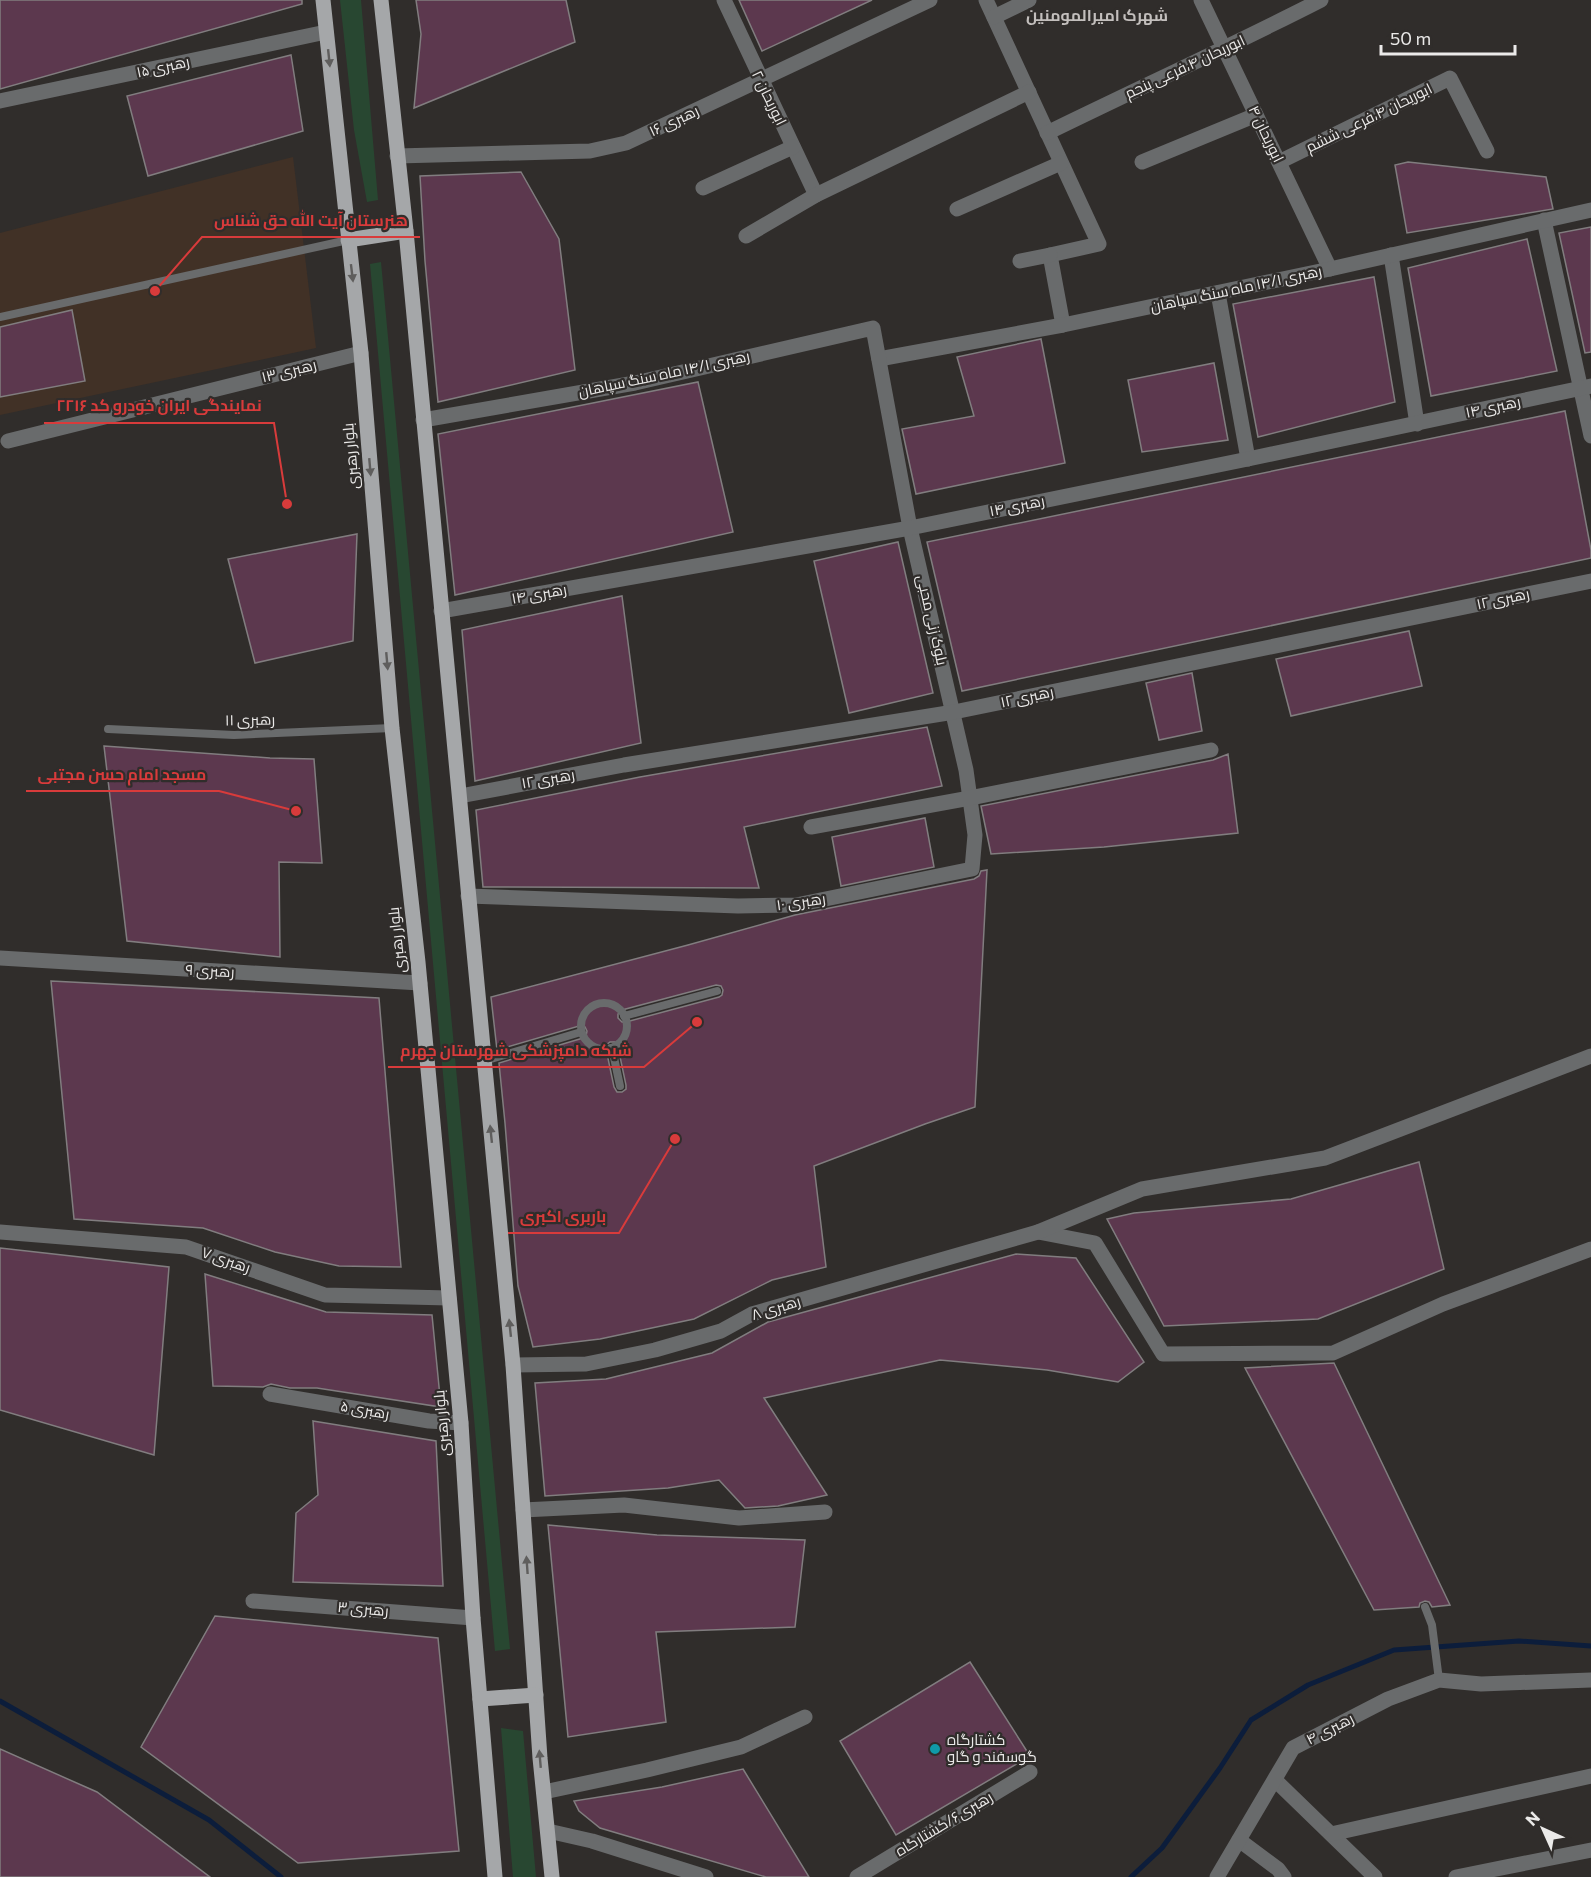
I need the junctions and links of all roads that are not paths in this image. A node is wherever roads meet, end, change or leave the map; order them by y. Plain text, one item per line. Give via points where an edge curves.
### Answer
1 (323, 0) edge
2 (381, 0) edge
3 (724, 0) edge
4 (930, 0) edge
5 (986, 0) edge
6 (1029, 0) edge
7 (1201, 0) edge
8 (1321, 0) edge
9 (994, 17) junction
10 (326, 32) junction
11 (1224, 47) junction
12 (760, 80) junction
13 (1029, 92) junction
14 (0, 101) edge
15 (1256, 114) junction
16 (1047, 133) junction
17 (793, 147) junction
18 (1487, 151) dead end
19 (397, 156) junction
20 (1142, 162) dead end
21 (1279, 162) junction
22 (1062, 163) junction
23 (703, 188) dead end
24 (816, 195) junction
25 (957, 209) dead end
26 (1591, 210) edge
27 (1544, 220) junction
28 (406, 231) junction
29 (746, 236) dead end
30 (348, 240) junction
31 (1050, 255) junction
32 (1391, 255) junction
33 (1020, 261) dead end
34 (1330, 269) junction
35 (1218, 292) junction
36 (0, 317) edge
37 (1063, 325) junction
38 (361, 353) junction
39 (879, 359) junction
40 (1586, 388) edge
41 (423, 420) junction
42 (1417, 424) junction
43 (1591, 436) edge
44 (8, 441) dead end
45 (1248, 459) junction
46 (910, 528) junction
47 (1591, 580) edge
48 (441, 611) junction
49 (954, 712) junction
50 (392, 728) junction
51 (108, 729) dead end
52 (1211, 750) dead end
53 (460, 796) junction
54 (970, 798) junction
55 (811, 827) dead end
56 (468, 896) junction
57 (0, 958) edge
58 (420, 983) junction
59 (717, 991) dead end
60 (624, 1016) junction
61 (581, 1032) junction
62 (612, 1048) junction
63 (1591, 1056) edge
64 (484, 1061) junction
65 (620, 1086) dead end
66 (0, 1232) edge
67 (1038, 1232) junction
68 (1591, 1249) edge
69 (449, 1298) junction
70 (513, 1365) junction
71 (270, 1394) dead end
72 (461, 1423) junction
73 (523, 1510) junction
74 (825, 1512) dead end
75 (254, 1601) dead end
76 (1425, 1607) dead end
77 (473, 1618) junction
78 (1439, 1680) junction
79 (1591, 1680) edge
80 (536, 1695) junction
81 (480, 1699) junction
82 (805, 1717) dead end
83 (1030, 1772) dead end
84 (1591, 1776) edge
85 (1275, 1780) junction
86 (544, 1792) junction
87 (1331, 1834) junction
88 (548, 1835) junction
89 (1239, 1840) junction
90 (1591, 1850) edge
91 (495, 1877) edge
92 (552, 1877) edge
93 (706, 1877) edge
94 (857, 1877) edge
95 (1217, 1877) edge
96 (1284, 1877) edge
97 (1375, 1877) edge
98 (1456, 1877) edge

1 - 10 main road, بلوار رهبری
2 - 19 main road
3 - 12 street, ابوریحان ۲
4 - 12 street, رهبری ۱۶
5 - 9 street
6 - 9 street
7 - 11 street, ابوریحان ۴
8 - 11 street, ابوریحان ۴،فرعی پنجم
9 - 13 street
10 - 14 street, رهبری ۱۵
10 -> 30 main road, بلوار رهبری
11 - 15 street, ابوریحان ۴
11 - 16 street, ابوریحان ۴،فرعی پنجم
12 - 17 street, ابوریحان ۲
12 - 19 street, رهبری ۱۶ via 626,143 590,151
13 - 16 street
13 - 24 street
15 - 20 street
15 - 21 street, ابوریحان ۴
16 - 22 street
17 - 23 street
17 - 24 street, ابوریحان ۲
18 - 21 street, ابوریحان ۴،فرعی ششم via 1450,78
19 - 28 main road
21 - 34 street, ابوریحان ۴
22 - 25 street
22 - 31 street via 1099,244
24 - 29 street
26 - 27 street, رهبری ۱۴/۱ ماه سنگ سپاهان
27 - 32 street, رهبری ۱۴/۱ ماه سنگ سپاهان
27 - 40 street
28 - 30 main road
28 - 41 main road
30 - 36 lane
30 -> 38 main road, بلوار رهبری
31 - 33 street
31 - 37 street
32 - 34 street, رهبری ۱۴/۱ ماه سنگ سپاهان
32 - 42 street
34 - 35 street, رهبری ۱۴/۱ ماه سنگ سپاهان
35 - 37 street, رهبری ۱۴/۱ ماه سنگ سپاهان
35 - 45 street
37 - 39 street, رهبری ۱۴/۱ ماه سنگ سپاهان
38 - 44 street, رهبری ۱۳
38 -> 50 main road, بلوار رهبری
39 - 41 street, رهبری ۱۴/۱ ماه سنگ سپاهان via 873,328 635,382
39 - 46 street, رهبری ۱۴/۱ ماه سنگ سپاهان
40 - 42 street, رهبری ۱۴
40 - 43 street
41 - 48 main road
42 - 45 street, رهبری ۱۴
45 - 46 street, رهبری ۱۴
46 - 48 street, رهبری ۱۴
46 - 49 street, بلوک زنی محبی
47 - 49 street, رهبری ۱۲
48 - 53 main road
49 - 53 street, رهبری ۱۲ via 624,765
49 - 54 street, رهبری ۱۰
50 - 51 lane, رهبری ۱۱ via 234,735
50 - 58 main road, بلوار رهبری
52 - 54 street
53 - 56 main road
54 - 55 street
54 - 56 street, رهبری ۱۰ via 975,835 972,869 796,905
56 - 64 main road
57 - 58 street, رهبری ۹
58 - 69 main road, بلوار رهبری
59 - 60 lane
60 - 61 lane via 616,1007 601,1003 587,1010
60 - 62 lane via 626,1033
61 - 62 lane via 596,1048
61 - 64 lane
62 - 65 lane
63 - 67 street, رهبری ۸ via 1325,1158 1142,1189
70 -> 64 main road
66 - 69 street, رهبری ۷ via 186,1247 325,1295
67 - 68 street via 1095,1243 1163,1354 1333,1353 1443,1304
67 - 70 street, رهبری ۸ via 752,1314 722,1331 655,1350 586,1364
69 - 72 main road, بلوار رهبری
70 - 73 main road
71 - 72 street, رهبری ۵
72 - 77 main road, بلوار رهبری
73 - 74 street via 624,1504 739,1518
80 -> 73 main road
75 - 77 street, رهبری ۳
76 - 78 lane via 1432,1624
77 - 81 main road, بلوار رهبری
78 - 79 street via 1481,1684
78 - 85 street, رهبری ۴ via 1389,1699 1293,1748
80 - 81 main road
86 -> 80 main road
81 - 91 main road, بلوار رهبری
82 - 86 street via 741,1748
83 - 94 street, رهبری۶/کشتارگاه
84 - 87 street
85 - 87 street
85 - 89 street, رهبری ۴
86 - 88 main road
87 - 97 street
88 - 92 main road
88 - 93 street via 592,1841
89 - 95 street, رهبری ۴
89 - 96 street
90 - 98 street

